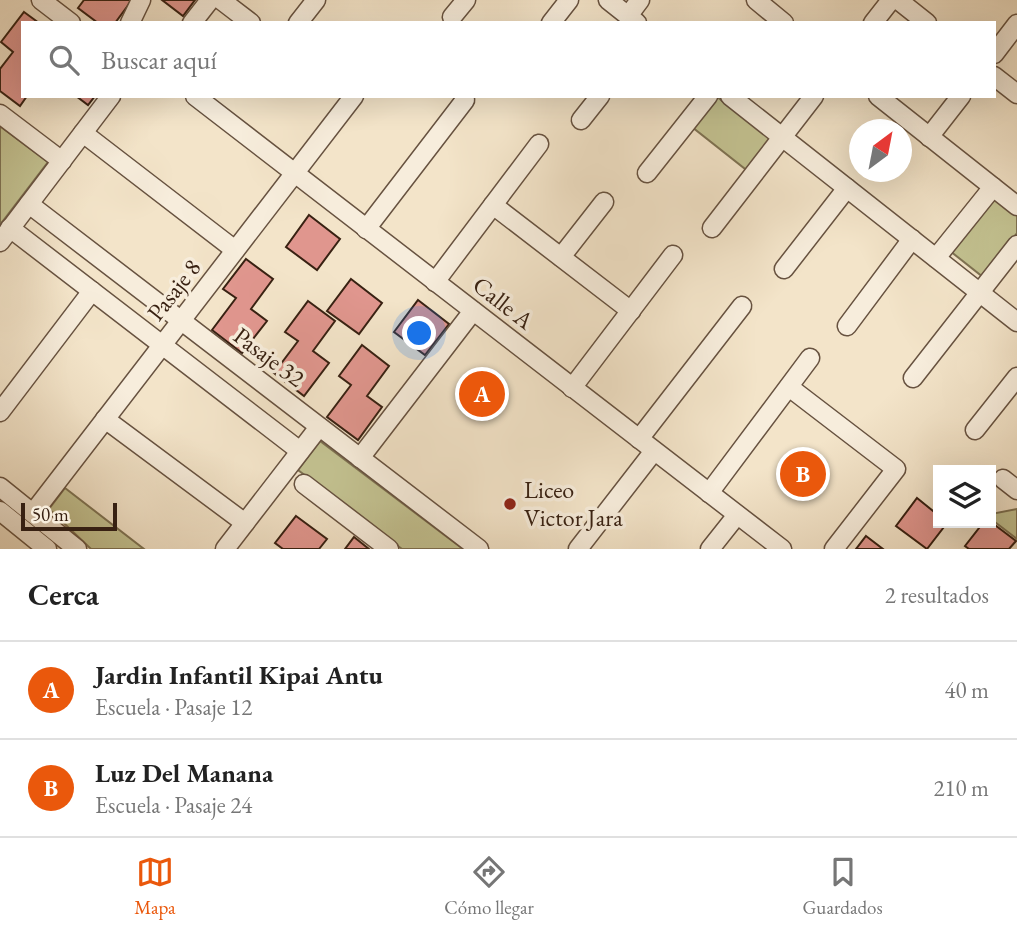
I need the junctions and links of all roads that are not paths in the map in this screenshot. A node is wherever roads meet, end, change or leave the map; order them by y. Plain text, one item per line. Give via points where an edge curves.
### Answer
1 (41, 0) edge
2 (141, 0) edge
3 (209, 0) edge
4 (221, 0) edge
5 (316, 0) edge
6 (466, 0) edge
7 (569, 0) edge
8 (608, 0) edge
9 (640, 0) edge
10 (755, 0) edge
11 (891, 0) edge
12 (898, 0) edge
13 (452, 17) dead end
14 (632, 19) edge
15 (68, 21) edge
16 (131, 21) edge
17 (193, 21) edge
18 (248, 21) edge
19 (300, 21) edge
20 (553, 21) edge
21 (781, 21) edge
22 (875, 21) edge
23 (924, 21) edge
24 (1017, 24) edge
25 (996, 51) edge
26 (996, 78) edge
27 (1017, 94) edge
28 (109, 98) edge
29 (198, 98) edge
30 (351, 98) edge
31 (598, 98) edge
32 (706, 98) edge
33 (733, 98) edge
34 (812, 98) edge
35 (880, 98) edge
36 (959, 98) edge
37 (465, 100) dead end
38 (0, 114) edge
39 (581, 120) dead end
40 (83, 133) junction
41 (782, 137) junction
42 (929, 137) junction
43 (539, 144) dead end
44 (62, 160) junction
45 (294, 173) junction
46 (647, 173) dead end
47 (993, 187) junction
48 (847, 188) junction
49 (604, 202) dead end
50 (29, 204) junction
51 (493, 205) junction
52 (1017, 206) edge
53 (712, 228) dead end
54 (366, 229) junction
55 (5, 235) edge
56 (912, 239) junction
57 (1017, 246) edge
58 (235, 250) junction
59 (673, 255) dead end
60 (561, 257) junction
61 (936, 258) junction
62 (784, 269) dead end
63 (435, 282) junction
64 (92, 291) junction
65 (979, 292) junction
66 (742, 306) dead end
67 (473, 311) junction
68 (631, 311) junction
69 (181, 321) junction
70 (1017, 322) edge
71 (847, 326) dead end
72 (162, 345) junction
73 (810, 358) dead end
74 (1017, 377) edge
75 (913, 378) dead end
76 (789, 387) junction
77 (572, 388) junction
78 (0, 412) edge
79 (105, 419) junction
80 (319, 427) junction
81 (975, 430) dead end
82 (647, 445) junction
83 (300, 451) junction
84 (360, 458) junction
85 (304, 484) dead end
86 (0, 487) edge
87 (709, 493) junction
88 (0, 512) edge
89 (33, 513) junction
90 (737, 515) junction
91 (244, 523) junction
92 (47, 549) edge
93 (77, 549) edge
94 (225, 549) edge
95 (389, 549) edge
96 (479, 549) edge
97 (578, 549) edge
98 (710, 549) edge
99 (782, 549) edge
100 (834, 549) edge

1 - 15 street
2 - 16 street
3 - 17 street
4 - 18 street
5 - 19 street
6 - 13 street
7 - 20 street
8 - 14 street
9 - 14 street
10 - 21 street
11 - 22 street
12 - 23 street
24 - 25 street
26 - 27 street
28 - 40 street
29 - 45 street, Calle A
30 - 45 street, Pasaje 8
31 - 39 street
32 - 46 street
33 - 41 street
34 - 41 street
35 - 42 street
36 - 42 street
37 - 54 street
38 - 44 street
40 - 44 street
40 - 58 street
41 - 48 street
41 - 53 street
42 - 47 street
43 - 51 street
44 - 50 street
45 - 54 street, Calle A
45 - 58 street, Pasaje 8
47 - 52 street
47 - 61 street
48 - 56 street
48 - 62 street
49 - 60 street
50 - 55 street
50 - 69 street, Pasaje 32
51 - 60 street
51 - 63 street
54 - 63 street, Calle A
55 - 64 street
56 - 61 street
56 - 71 street
57 - 65 street
58 - 69 street, Pasaje 8
59 - 68 street
60 - 68 street
61 - 65 street
63 - 67 street, Calle A
64 - 72 street
64 - 78 street
65 - 70 street
65 - 75 street
66 - 82 street
67 - 77 street, Calle A
67 - 84 street
68 - 77 street
69 - 72 street, Pasaje 8
69 - 80 street, Pasaje 32
72 - 79 street, Pasaje 8
72 - 83 street
73 - 76 street
74 - 81 street
76 - 87 street
76 - 100 street via 896,469
77 - 82 street, Calle A
79 - 89 street, Pasaje 8
79 - 91 street
80 - 83 street
80 - 84 street, Pasaje 32
82 - 87 street, Calle A
82 - 97 street
83 - 91 street
84 - 96 street, Pasaje 32
85 - 95 street
86 - 89 street
87 - 90 street, Calle A
88 - 92 street
89 - 93 street
90 - 98 street
90 - 99 street, Calle A
91 - 94 street

